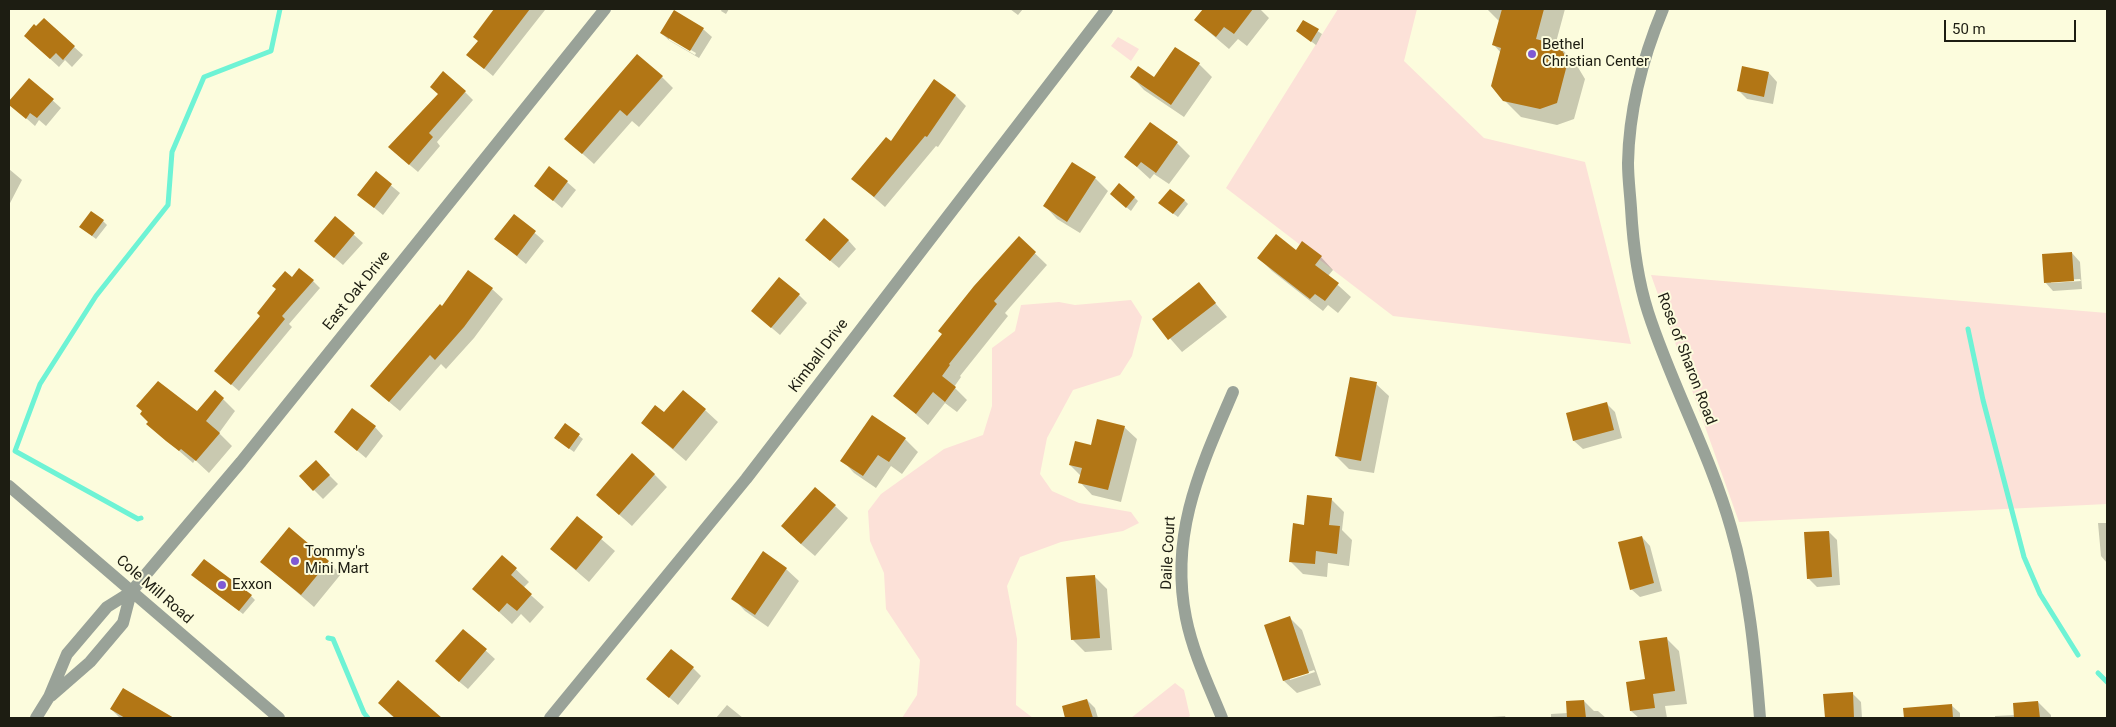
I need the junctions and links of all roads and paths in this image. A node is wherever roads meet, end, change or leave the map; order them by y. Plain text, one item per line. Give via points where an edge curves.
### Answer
1 (605, 9) edge
2 (1107, 9) edge
3 (1663, 9) edge
4 (1233, 392) dead end
5 (9, 486) edge
6 (131, 592) junction
7 (49, 698) junction
8 (36, 718) edge
9 (279, 718) edge
10 (550, 718) edge
11 (1222, 718) edge
12 (1760, 718) edge

1 - 6 street, East Oak Drive via 241,462
2 - 10 street, Kimball Drive via 746,479
3 - 12 street, Rose of Sharon Road via 1644,63 1631,124 1628,163 1633,251 1648,313 1731,527 1754,637
4 - 11 street, Daile Court via 1191,497 1182,568 1186,619
5 - 6 street, Cole Mill Road
6 - 7 street, East Oak Drive via 107,607 67,654
6 - 7 street, East Oak Drive via 123,623 90,662
6 - 9 street, Cole Mill Road
7 - 8 street, East Oak Drive

